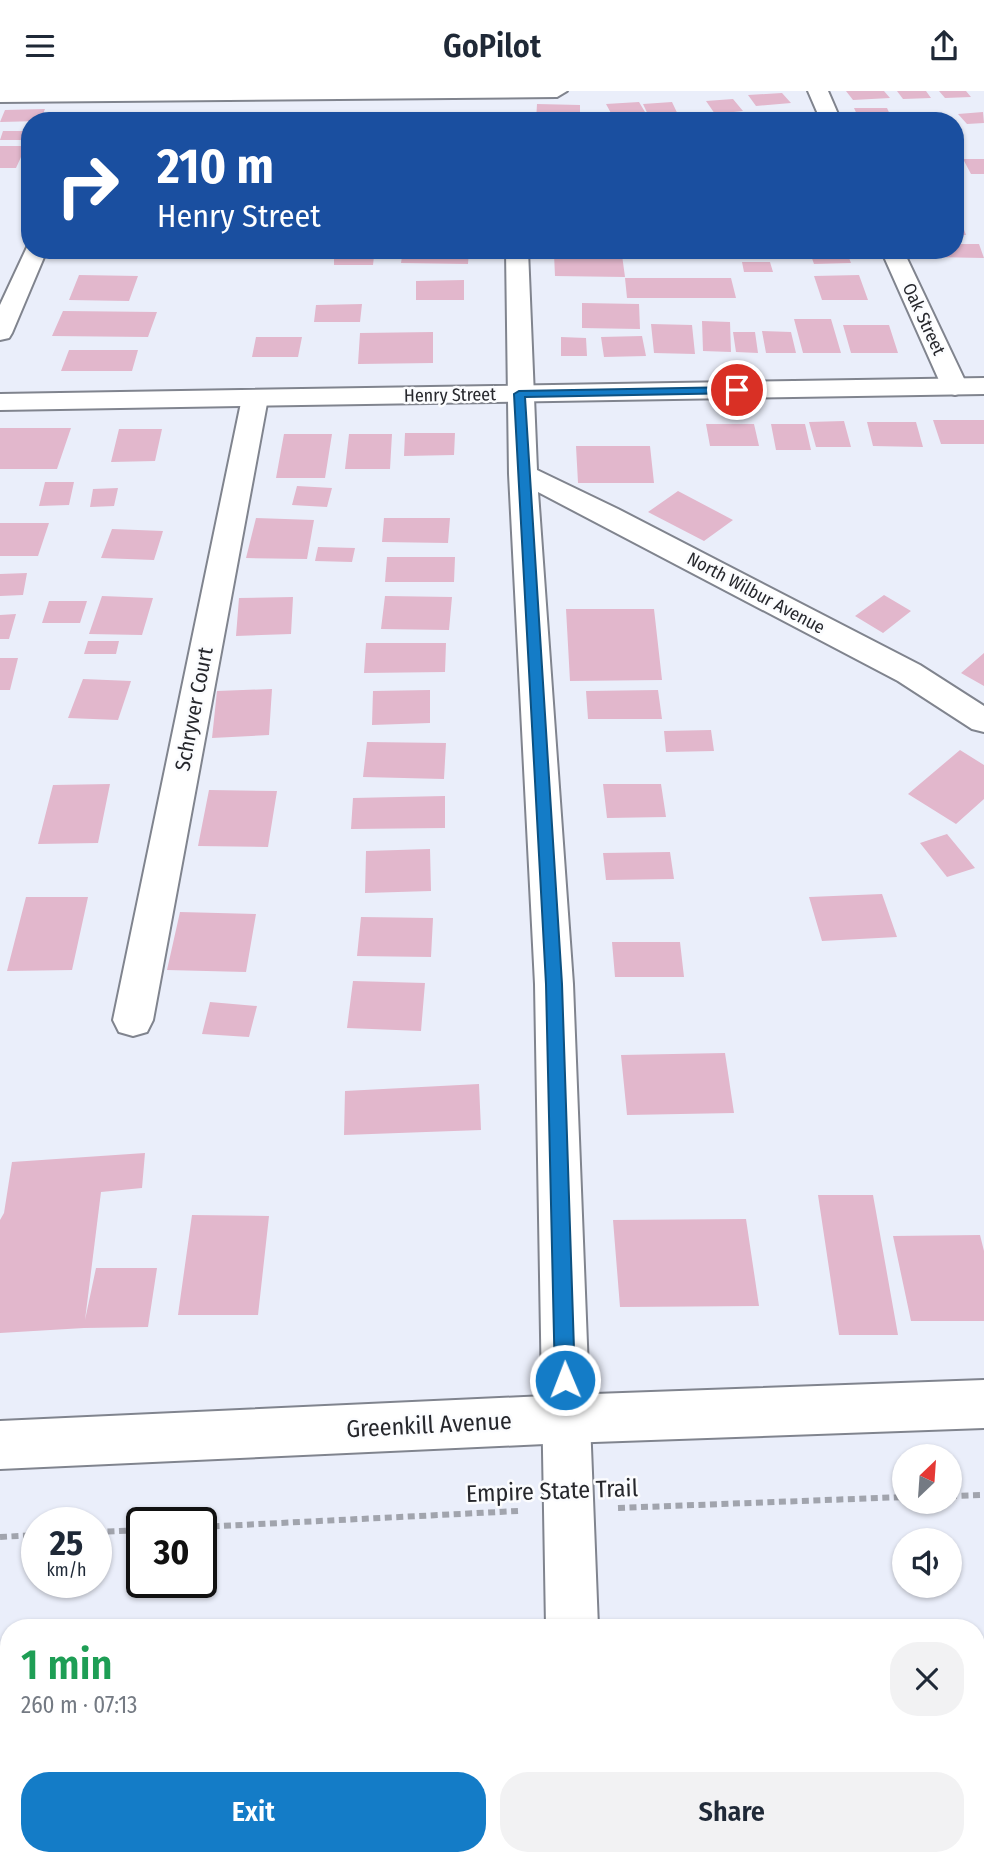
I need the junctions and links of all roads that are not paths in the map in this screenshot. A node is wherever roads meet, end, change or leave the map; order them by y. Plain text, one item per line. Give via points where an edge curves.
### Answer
1 (557, 91) edge
2 (818, 91) edge
3 (104, 94) edge
4 (0, 96) edge
5 (514, 98) edge
6 (96, 112) edge
7 (827, 112) edge
8 (32, 259) edge
9 (517, 259) edge
10 (896, 259) edge
11 (0, 333) edge
12 (984, 386) edge
13 (956, 387) junction
14 (519, 394) junction
15 (255, 398) junction
16 (0, 402) edge
17 (523, 474) junction
18 (984, 721) edge
19 (133, 1020) dead end
20 (984, 1404) edge
21 (566, 1419) junction
22 (0, 1445) edge
23 (572, 1619) edge

1 - 5 street
2 - 7 street
3 - 4 street
3 - 5 street
3 - 6 street
8 - 11 street
9 - 14 street
10 - 13 street, Oak Street
12 - 13 street, Henry Street
13 - 14 street, Henry Street
14 - 15 street, Henry Street
14 - 17 street
15 - 16 street, Henry Street
15 - 19 street, Schryver Court
17 - 18 street, North Wilbur Avenue via 909,673
17 - 21 street via 554,984
20 - 21 street, Greenkill Avenue
21 - 22 street, Greenkill Avenue
21 - 23 street

